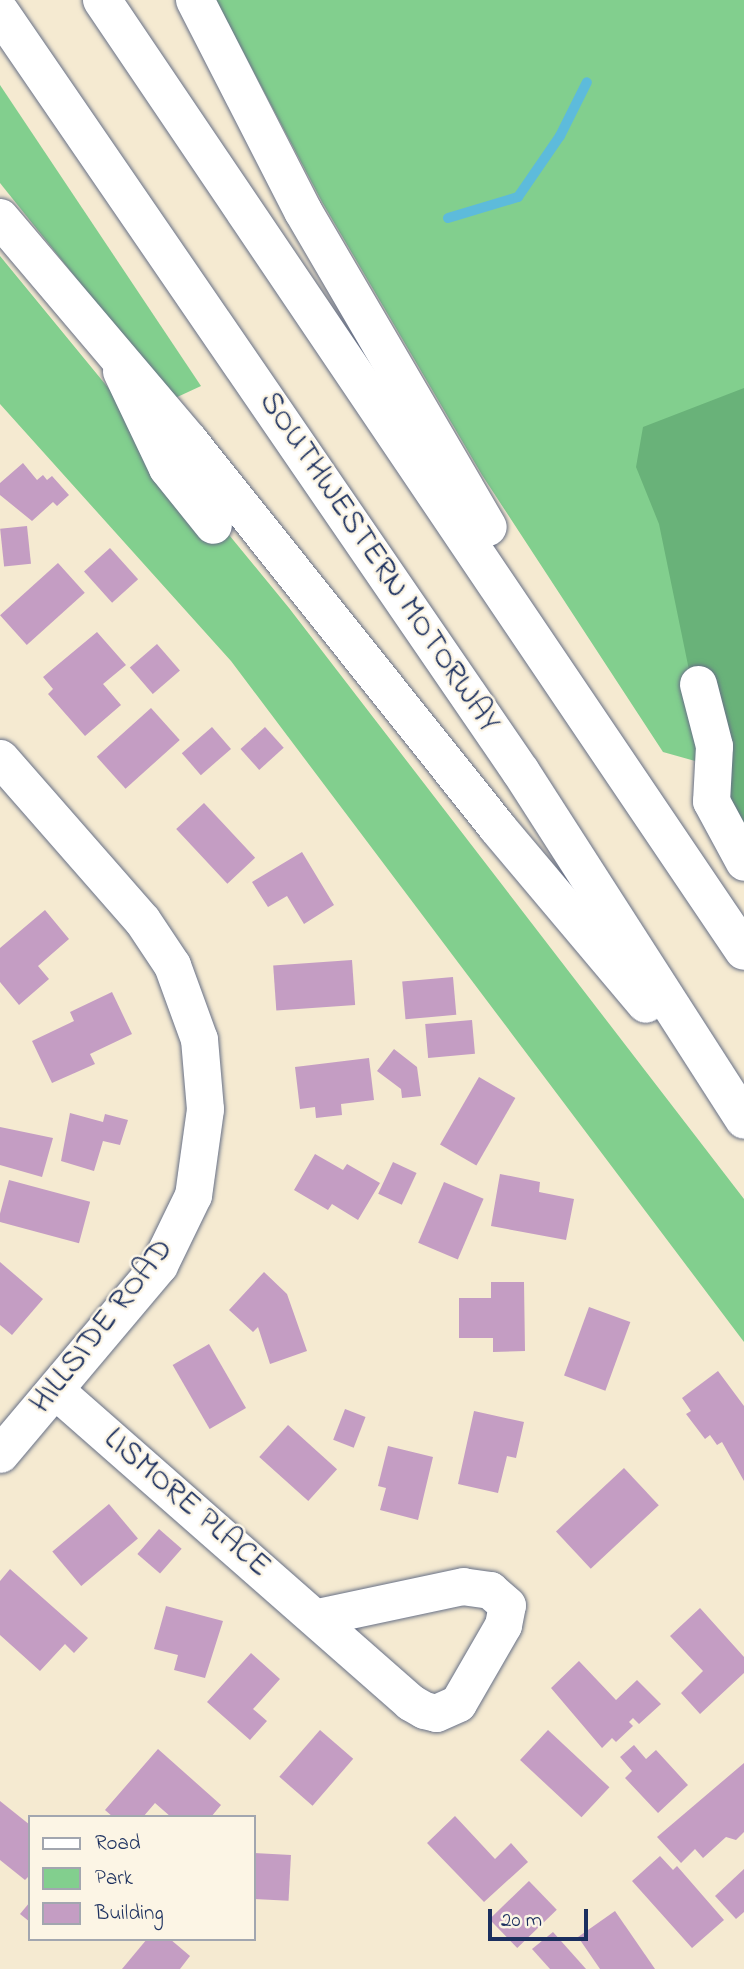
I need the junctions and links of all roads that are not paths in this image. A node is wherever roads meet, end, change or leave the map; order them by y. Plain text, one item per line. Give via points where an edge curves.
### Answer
1 (102, 0) edge
2 (195, 0) edge
3 (0, 12) edge
4 (0, 218) edge
5 (108, 345) junction
6 (213, 525) dead end
7 (698, 684) dead end
8 (0, 758) edge
9 (744, 862) edge
10 (744, 951) edge
11 (744, 1121) edge
12 (55, 1390) junction
13 (0, 1454) edge
14 (317, 1617) junction

1 - 10 highway
2 - 10 highway via 303,211
3 - 11 highway, SOUTHWESTERN MOTORWAY via 521,772
4 - 5 highway
5 - 6 street via 167,468
5 - 11 highway via 497,827
7 - 9 street via 714,746 711,801
8 - 12 street, HILLSIDE ROAD via 142,920 172,965 193,1019 204,1074 201,1159 180,1229 159,1265
12 - 13 street, HILLSIDE ROAD
12 - 14 street, LISMORE PLACE
14 - 14 street, LISMORE PLACE via 463,1586 491,1590 507,1605 503,1625 458,1703 436,1713 410,1702

